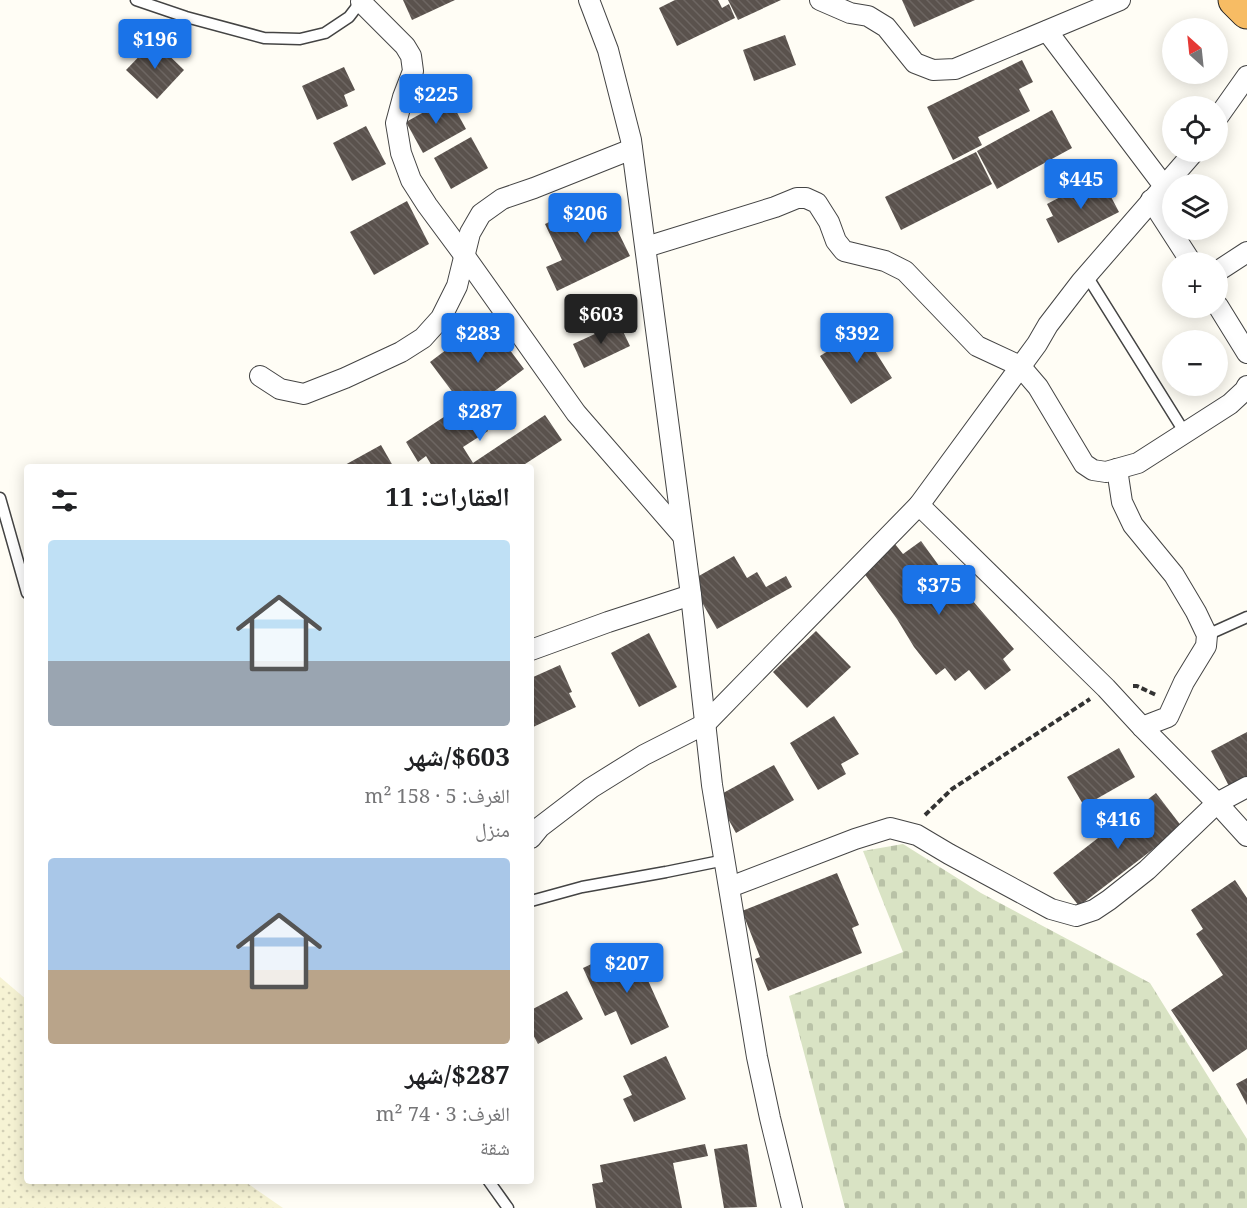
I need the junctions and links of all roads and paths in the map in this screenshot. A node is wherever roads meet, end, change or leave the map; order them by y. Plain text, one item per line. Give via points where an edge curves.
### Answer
1 (136, 0) edge
2 (589, 0) edge
3 (820, 0) edge
4 (1120, 0) edge
5 (1235, 0) edge
6 (361, 1) edge
7 (1247, 12) edge
8 (1047, 31) junction
9 (1247, 76) edge
10 (1228, 103) edge
11 (632, 149) junction
12 (1185, 162) edge
13 (1158, 193) junction
14 (646, 247) junction
15 (1186, 252) edge
16 (1247, 252) edge
17 (464, 255) junction
18 (1228, 264) edge
19 (1087, 276) junction
20 (1227, 318) edge
21 (1245, 344) edge
22 (1020, 366) junction
23 (260, 376) dead end
24 (1247, 386) edge
25 (1185, 433) junction
26 (1117, 469) junction
27 (0, 498) edge
28 (920, 505) junction
29 (683, 536) junction
30 (24, 582) edge
31 (691, 595) junction
32 (1247, 617) edge
33 (1207, 635) junction
34 (534, 649) edge
35 (1106, 687) junction
36 (1174, 704) junction
37 (705, 724) junction
38 (1142, 727) junction
39 (1247, 787) edge
40 (1217, 803) junction
41 (907, 833) junction
42 (534, 834) edge
43 (1247, 836) edge
44 (725, 860) junction
45 (730, 887) junction
46 (534, 900) edge
47 (491, 1184) edge
48 (508, 1208) edge
49 (792, 1208) edge

1 - 6 lane via 264,38 300,39 325,33 349,17
2 - 11 street via 608,50
3 - 8 street via 886,27 915,63 933,70 955,69
4 - 8 street
5 - 7 highway
6 - 17 street via 411,56 413,72 396,123 401,153 411,180
8 - 13 street
9 - 10 street
11 - 14 street
11 - 17 street via 502,199 481,214
12 - 13 street
13 - 15 street
13 - 19 street
14 - 22 street via 806,198 817,203 844,251 885,261 905,271 977,346
14 - 29 street
16 - 18 street
17 - 23 street via 457,286 441,318 423,338 400,352 304,394 280,389
17 - 29 street via 576,413
19 - 22 street
19 - 25 lane
20 - 21 street
22 - 26 street via 1038,387 1084,464 1106,472
22 - 28 street
24 - 25 street via 1230,404
25 - 26 street via 1138,463
26 - 33 street via 1122,502 1133,525 1174,575
27 - 30 lane
28 - 35 street
28 - 37 street
29 - 31 street
31 - 34 street
31 - 37 street
32 - 33 lane
33 - 36 street via 1206,646
35 - 36 path via 1137,686
35 - 38 street
35 - 41 path via 952,789
36 - 38 street via 1168,717
37 - 42 street via 591,788
37 - 44 street
38 - 40 street
39 - 40 street
40 - 41 street via 1147,870 1094,910 1076,916 1051,909
40 - 43 street
41 - 45 street via 890,828
44 - 45 street
44 - 46 lane via 582,887
45 - 49 street via 757,1057
47 - 48 lane

